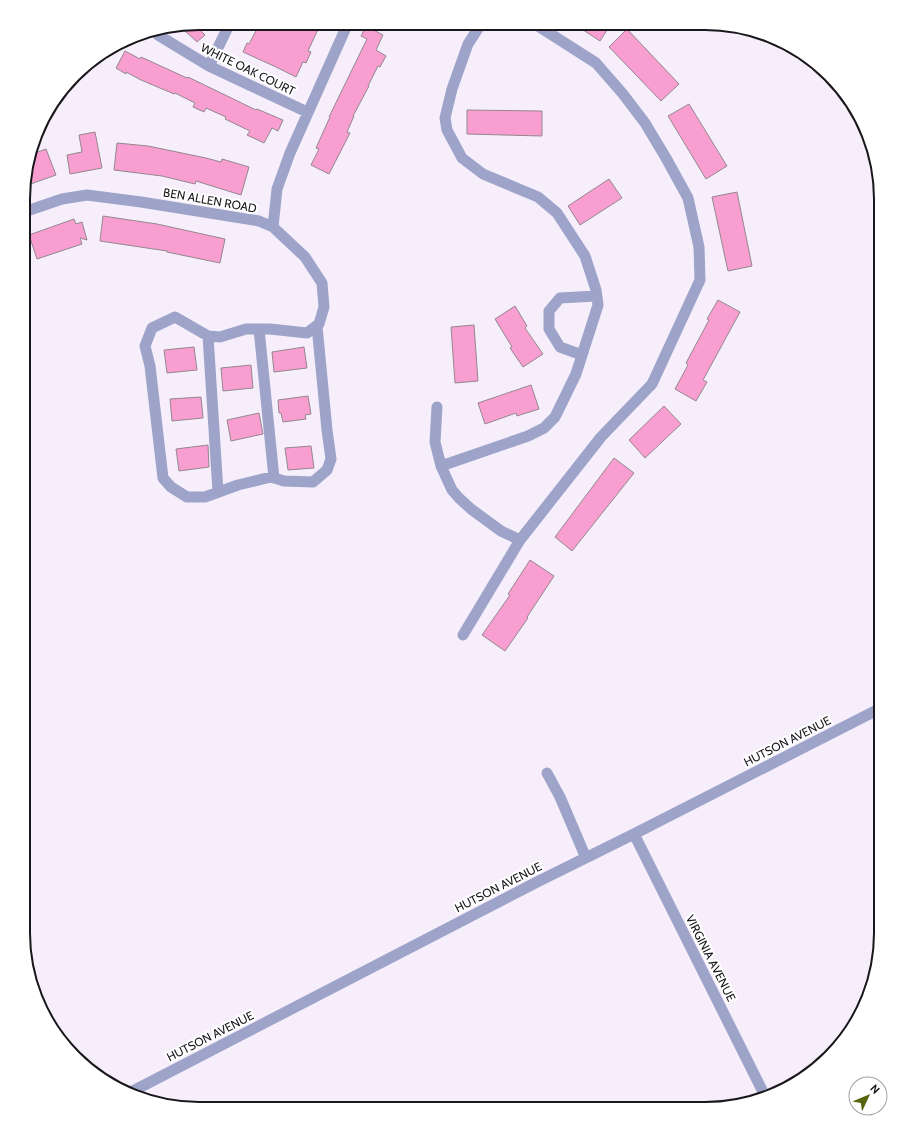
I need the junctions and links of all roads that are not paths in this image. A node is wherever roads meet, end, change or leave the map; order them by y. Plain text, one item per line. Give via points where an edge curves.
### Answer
1 (227, 30) edge
2 (345, 30) edge
3 (477, 30) edge
4 (544, 30) edge
5 (158, 35) dead end
6 (209, 66) junction
7 (307, 112) junction
8 (30, 210) edge
9 (273, 227) junction
10 (596, 296) junction
11 (317, 326) junction
12 (259, 329) junction
13 (208, 336) junction
14 (582, 355) junction
15 (437, 406) dead end
16 (441, 466) junction
17 (274, 478) junction
18 (218, 492) junction
19 (520, 540) junction
20 (463, 634) dead end
21 (874, 712) edge
22 (547, 773) dead end
23 (634, 834) junction
24 (586, 858) junction
25 (136, 1090) edge
26 (763, 1092) edge

1 - 6 street
2 - 7 street
3 - 10 street via 468,44 452,90 445,118 447,130 462,158 483,174 538,197 557,213 585,256
4 - 19 street via 596,63 646,123 688,198 699,246 700,280 652,384 601,437
5 - 6 street, WHITE OAK COURT
6 - 7 street, WHITE OAK COURT
7 - 9 street via 277,189
8 - 9 street, BEN ALLEN ROAD via 62,199 86,195 259,221
9 - 11 street, BEN ALLEN ROAD via 305,257 322,283 324,306
10 - 14 street via 598,305
10 - 14 street via 560,298 549,311 549,329 560,347
11 - 12 street via 307,333
11 - 17 street via 331,459 327,470 313,482
12 - 13 street via 246,329 220,337
12 - 17 street
13 - 18 street
13 - 18 street via 175,317 152,328 145,346 150,366 163,478 171,487 188,497 205,497
14 - 16 street via 576,374 555,417 544,428
15 - 16 street via 435,442
16 - 19 street via 458,498 501,531
17 - 18 street
19 - 20 street
21 - 23 street, HUTSON AVENUE
22 - 24 street
23 - 24 street, HUTSON AVENUE
23 - 26 street, VIRGINIA AVENUE
24 - 25 street, HUTSON AVENUE

